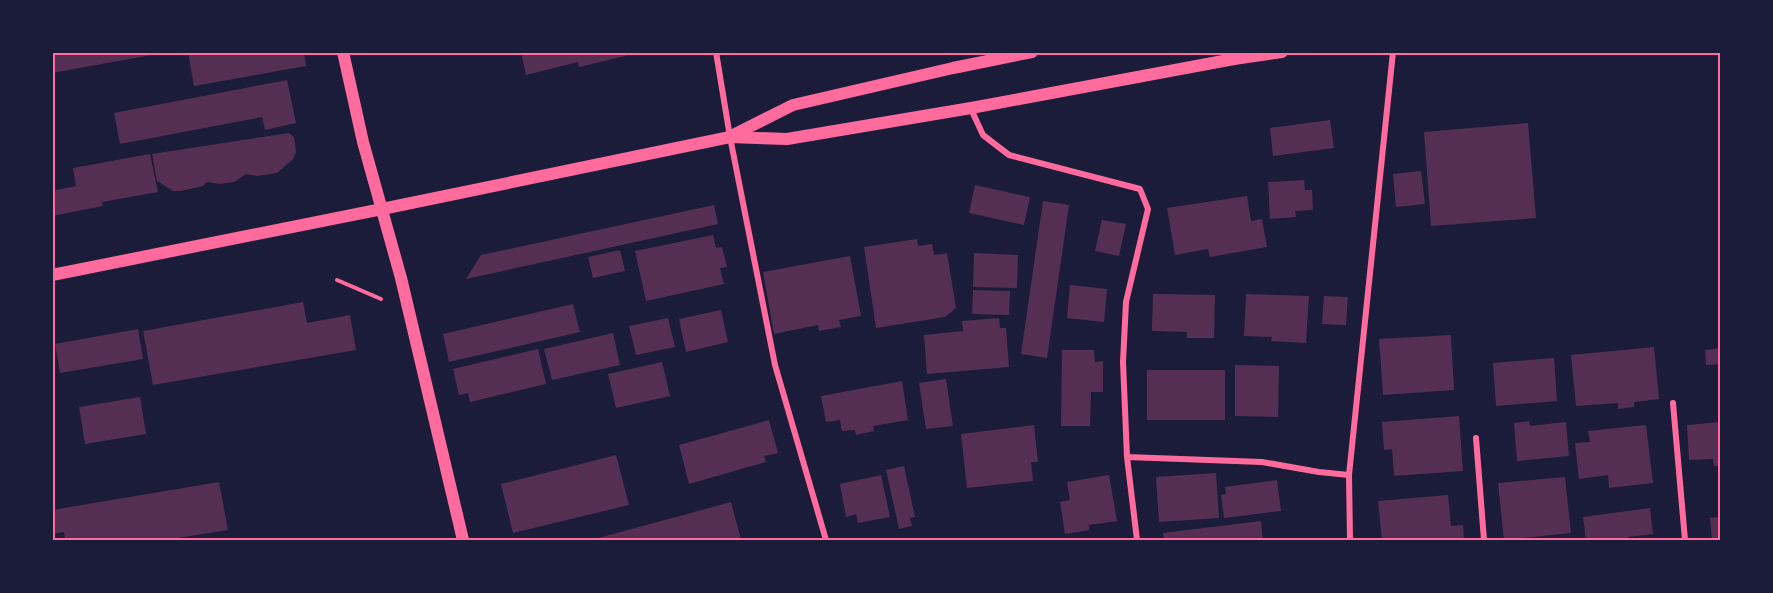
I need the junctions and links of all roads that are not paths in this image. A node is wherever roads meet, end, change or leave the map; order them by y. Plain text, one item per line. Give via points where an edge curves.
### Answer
1 (343, 52) edge
2 (716, 52) edge
3 (1032, 52) edge
4 (1282, 52) edge
5 (1393, 52) edge
6 (971, 108) junction
7 (730, 137) junction
8 (382, 209) junction
9 (52, 275) edge
10 (1673, 403) dead end
11 (1476, 438) dead end
12 (1127, 457) junction
13 (1349, 475) junction
14 (463, 540) edge
15 (826, 540) edge
16 (1137, 540) edge
17 (1350, 540) edge
18 (1484, 540) edge
19 (1685, 540) edge

1 - 8 main road
2 - 7 street
3 - 7 main road via 793,105
4 - 6 main road
5 - 13 street
6 - 7 main road via 787,139
6 - 12 street via 983,135 1010,154 1140,189 1148,209 1126,302 1123,362
7 - 8 main road
7 - 15 street via 775,365
8 - 9 main road
8 - 14 main road
10 - 19 street
11 - 18 street
12 - 13 street via 1262,462
12 - 16 street
13 - 17 street

